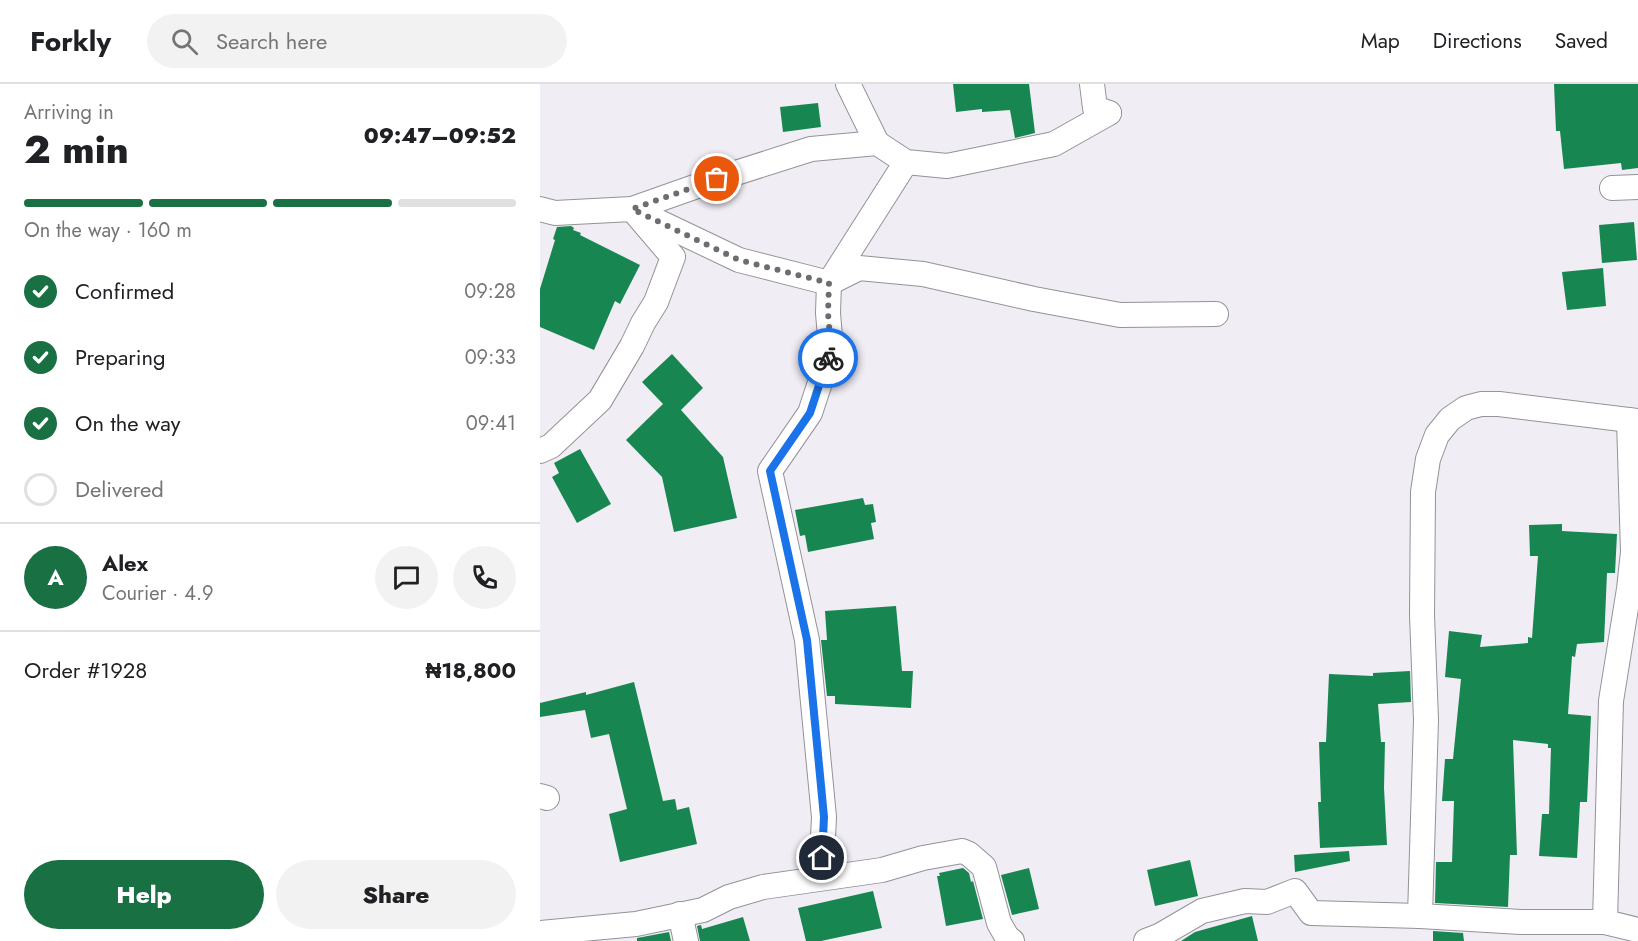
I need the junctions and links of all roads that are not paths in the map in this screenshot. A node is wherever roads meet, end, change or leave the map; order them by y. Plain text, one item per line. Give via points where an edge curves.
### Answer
1 (848, 84) edge
2 (1092, 84) edge
3 (877, 143) junction
4 (906, 162) junction
5 (1638, 187) edge
6 (1612, 188) dead end
7 (540, 209) edge
8 (632, 209) junction
9 (829, 283) junction
10 (1216, 314) dead end
11 (1633, 421) edge
12 (540, 451) edge
13 (821, 878) junction
14 (680, 914) junction
15 (1420, 915) junction
16 (1605, 922) junction
17 (1638, 930) edge
18 (540, 933) edge
19 (686, 941) edge
20 (1012, 941) edge
21 (1146, 941) edge

1 - 3 street
2 - 4 street via 1095,108 1109,113 1054,144 947,166
3 - 4 street
3 - 8 street via 811,149
4 - 9 street
5 - 6 street
7 - 8 street via 555,213
8 - 9 street via 739,260
8 - 12 street via 673,257 656,302 600,400 551,446
9 - 10 street via 860,268 923,274 1120,315
9 - 13 street via 831,349 810,413 770,471 807,640 824,817
11 - 15 street via 1481,404 1450,419 1437,435 1428,459 1423,492 1426,720
11 - 16 street via 1633,552 1611,701
13 - 14 street via 763,887 703,910
13 - 20 street via 882,870 962,851 984,867 999,923
14 - 18 street via 636,924
14 - 19 street
15 - 16 street via 1521,922
15 - 21 street via 1311,913 1295,891 1267,902 1245,901 1202,911
16 - 17 street

